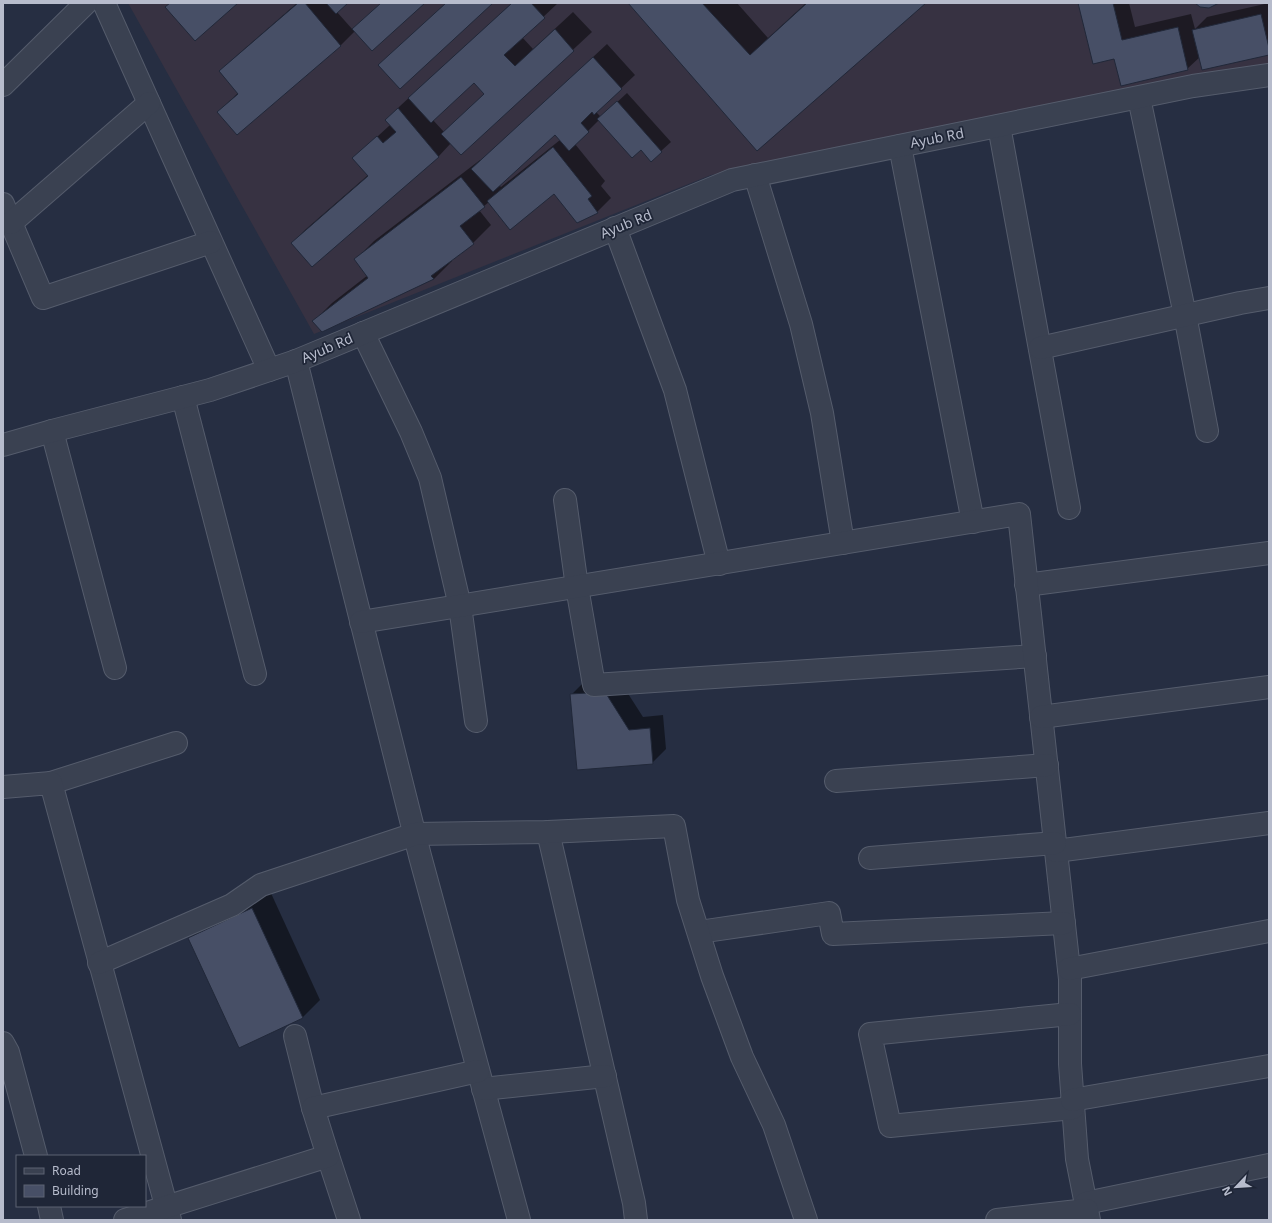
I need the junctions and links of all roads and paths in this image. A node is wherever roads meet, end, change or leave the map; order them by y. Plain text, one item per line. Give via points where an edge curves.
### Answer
1 (86, 3) edge
2 (104, 3) edge
3 (1269, 75) edge
4 (3, 85) edge
5 (1139, 98) junction
6 (149, 103) junction
7 (999, 126) junction
8 (900, 146) junction
9 (756, 175) junction
10 (8, 227) edge
11 (615, 228) junction
12 (211, 242) junction
13 (1269, 298) edge
14 (1185, 315) junction
15 (363, 333) junction
16 (1040, 348) junction
17 (296, 361) junction
18 (269, 370) junction
19 (183, 397) junction
20 (52, 431) junction
21 (1207, 431) dead end
22 (3, 446) edge
23 (565, 500) dead end
24 (1069, 508) dead end
25 (973, 522) junction
26 (843, 543) junction
27 (1269, 553) edge
28 (719, 564) junction
29 (1026, 585) junction
30 (577, 587) junction
31 (460, 606) junction
32 (362, 622) junction
33 (1034, 656) junction
34 (115, 668) dead end
35 (255, 674) dead end
36 (1269, 687) edge
37 (1041, 717) junction
38 (476, 721) dead end
39 (176, 743) dead end
40 (1047, 765) junction
41 (836, 781) dead end
42 (51, 783) junction
43 (3, 787) edge
44 (1269, 823) edge
45 (548, 832) junction
46 (415, 834) junction
47 (1056, 847) junction
48 (870, 858) dead end
49 (1064, 923) junction
50 (1269, 931) edge
51 (699, 932) junction
52 (99, 963) junction
53 (1070, 969) junction
54 (1070, 1014) junction
55 (295, 1036) dead end
56 (5, 1050) edge
57 (1269, 1066) edge
58 (605, 1076) junction
59 (481, 1080) junction
60 (1073, 1104) junction
61 (313, 1108) junction
62 (36, 1155) edge
63 (328, 1156) junction
64 (1269, 1165) edge
65 (49, 1207) edge
66 (1087, 1211) edge
67 (169, 1213) edge
68 (52, 1220) edge
69 (125, 1220) edge
70 (349, 1220) edge
71 (519, 1220) edge
72 (636, 1220) edge
73 (806, 1220) edge
74 (997, 1220) edge

1 - 4 street
2 - 6 street
3 - 5 street, Ayub Rd via 1193,86
5 - 7 street, Ayub Rd
5 - 14 street
6 - 10 street
6 - 12 street
7 - 8 street, Ayub Rd
7 - 16 street
8 - 9 street, Ayub Rd
8 - 25 street
9 - 11 street, Ayub Rd via 732,180
9 - 26 street via 801,324 822,413
10 - 12 street via 42,298
11 - 15 street, Ayub Rd
11 - 28 street via 675,390
12 - 18 street
13 - 14 street
14 - 16 street
14 - 21 street
15 - 17 street, Ayub Rd
15 - 31 street via 411,432 430,478
16 - 24 street
17 - 18 street, Ayub Rd
17 - 32 street
18 - 19 street, Ayub Rd
19 - 20 street, Ayub Rd
19 - 35 street
20 - 22 street, Ayub Rd
20 - 34 street
23 - 30 street
25 - 26 street
25 - 29 street via 1019,514
26 - 28 street
27 - 29 street
28 - 30 street
29 - 33 street
30 - 31 street
30 - 33 street via 594,684
31 - 32 street
31 - 38 street
32 - 46 street
33 - 37 street
36 - 37 street
37 - 40 street
39 - 42 street
40 - 41 street
40 - 47 street
42 - 43 street
42 - 52 street
44 - 47 street
45 - 46 street
45 - 51 street via 674,826 688,900
45 - 58 street
46 - 52 street via 261,886 232,905
46 - 59 street
47 - 48 street
47 - 49 street
49 - 51 street via 833,934 830,913
49 - 53 street
50 - 53 street
51 - 73 street via 712,976 742,1057 774,1125
52 - 67 street
53 - 54 street
54 - 60 street
54 - 60 street via 870,1034 890,1126
55 - 61 street
56 - 62 street
57 - 60 street
58 - 59 street
58 - 72 street
59 - 61 street
59 - 71 street
60 - 66 street via 1077,1159
61 - 63 street
63 - 67 street
63 - 70 street
64 - 66 street
65 - 68 street
66 - 74 street
67 - 69 street

